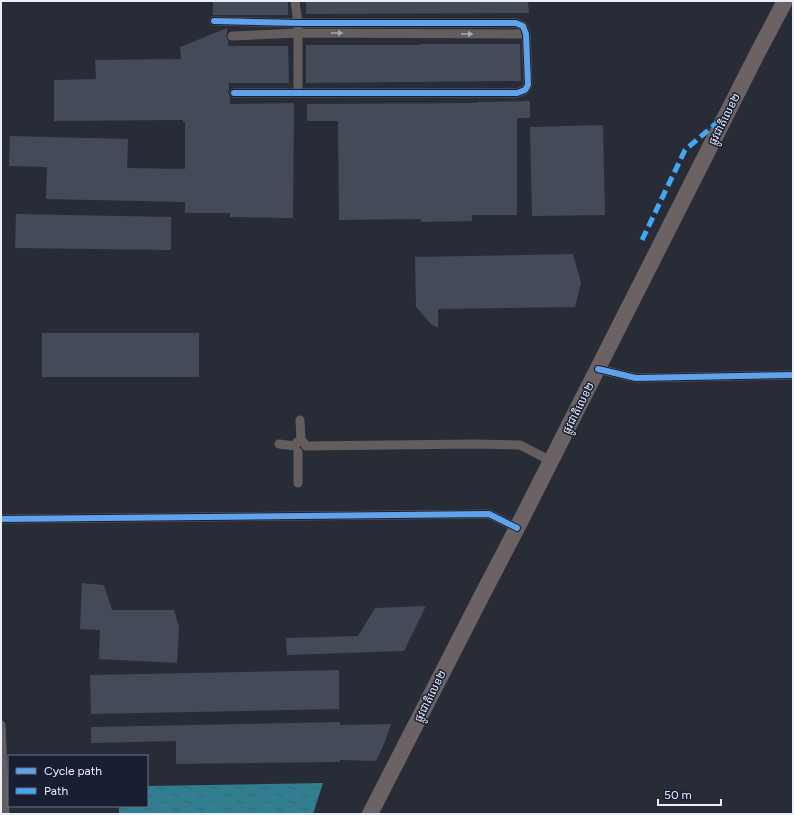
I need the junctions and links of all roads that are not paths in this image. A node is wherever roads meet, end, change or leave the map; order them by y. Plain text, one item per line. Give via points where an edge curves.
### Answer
1 (295, 1) edge
2 (785, 1) edge
3 (214, 21) dead end
4 (298, 23) junction
5 (298, 33) junction
6 (526, 34) junction
7 (232, 36) dead end
8 (234, 93) dead end
9 (298, 93) junction
10 (598, 369) junction
11 (793, 376) edge
12 (300, 420) dead end
13 (279, 444) dead end
14 (300, 446) junction
15 (551, 461) junction
16 (298, 483) dead end
17 (1, 519) edge
18 (517, 528) junction
19 (1, 725) edge
20 (5, 814) edge
21 (370, 814) edge

1 - 4 street
2 - 10 highway, ផ្លូវជាតិលេខ២
3 - 4 street
4 - 5 street
4 - 6 street via 516,23 523,26
5 -> 6 street
5 - 7 street
5 - 9 street
6 - 9 street via 528,85 518,92
8 - 9 street
10 - 11 street via 636,378
10 - 15 highway, ផ្លូវជាតិលេខ២
12 - 14 street
13 - 14 street
14 - 15 street via 520,445
14 - 16 street
15 - 18 highway, ផ្លូវជាតិលេខ២
17 - 18 street via 489,514
18 - 21 highway, ផ្លូវជាតិលេខ២
19 - 20 street

